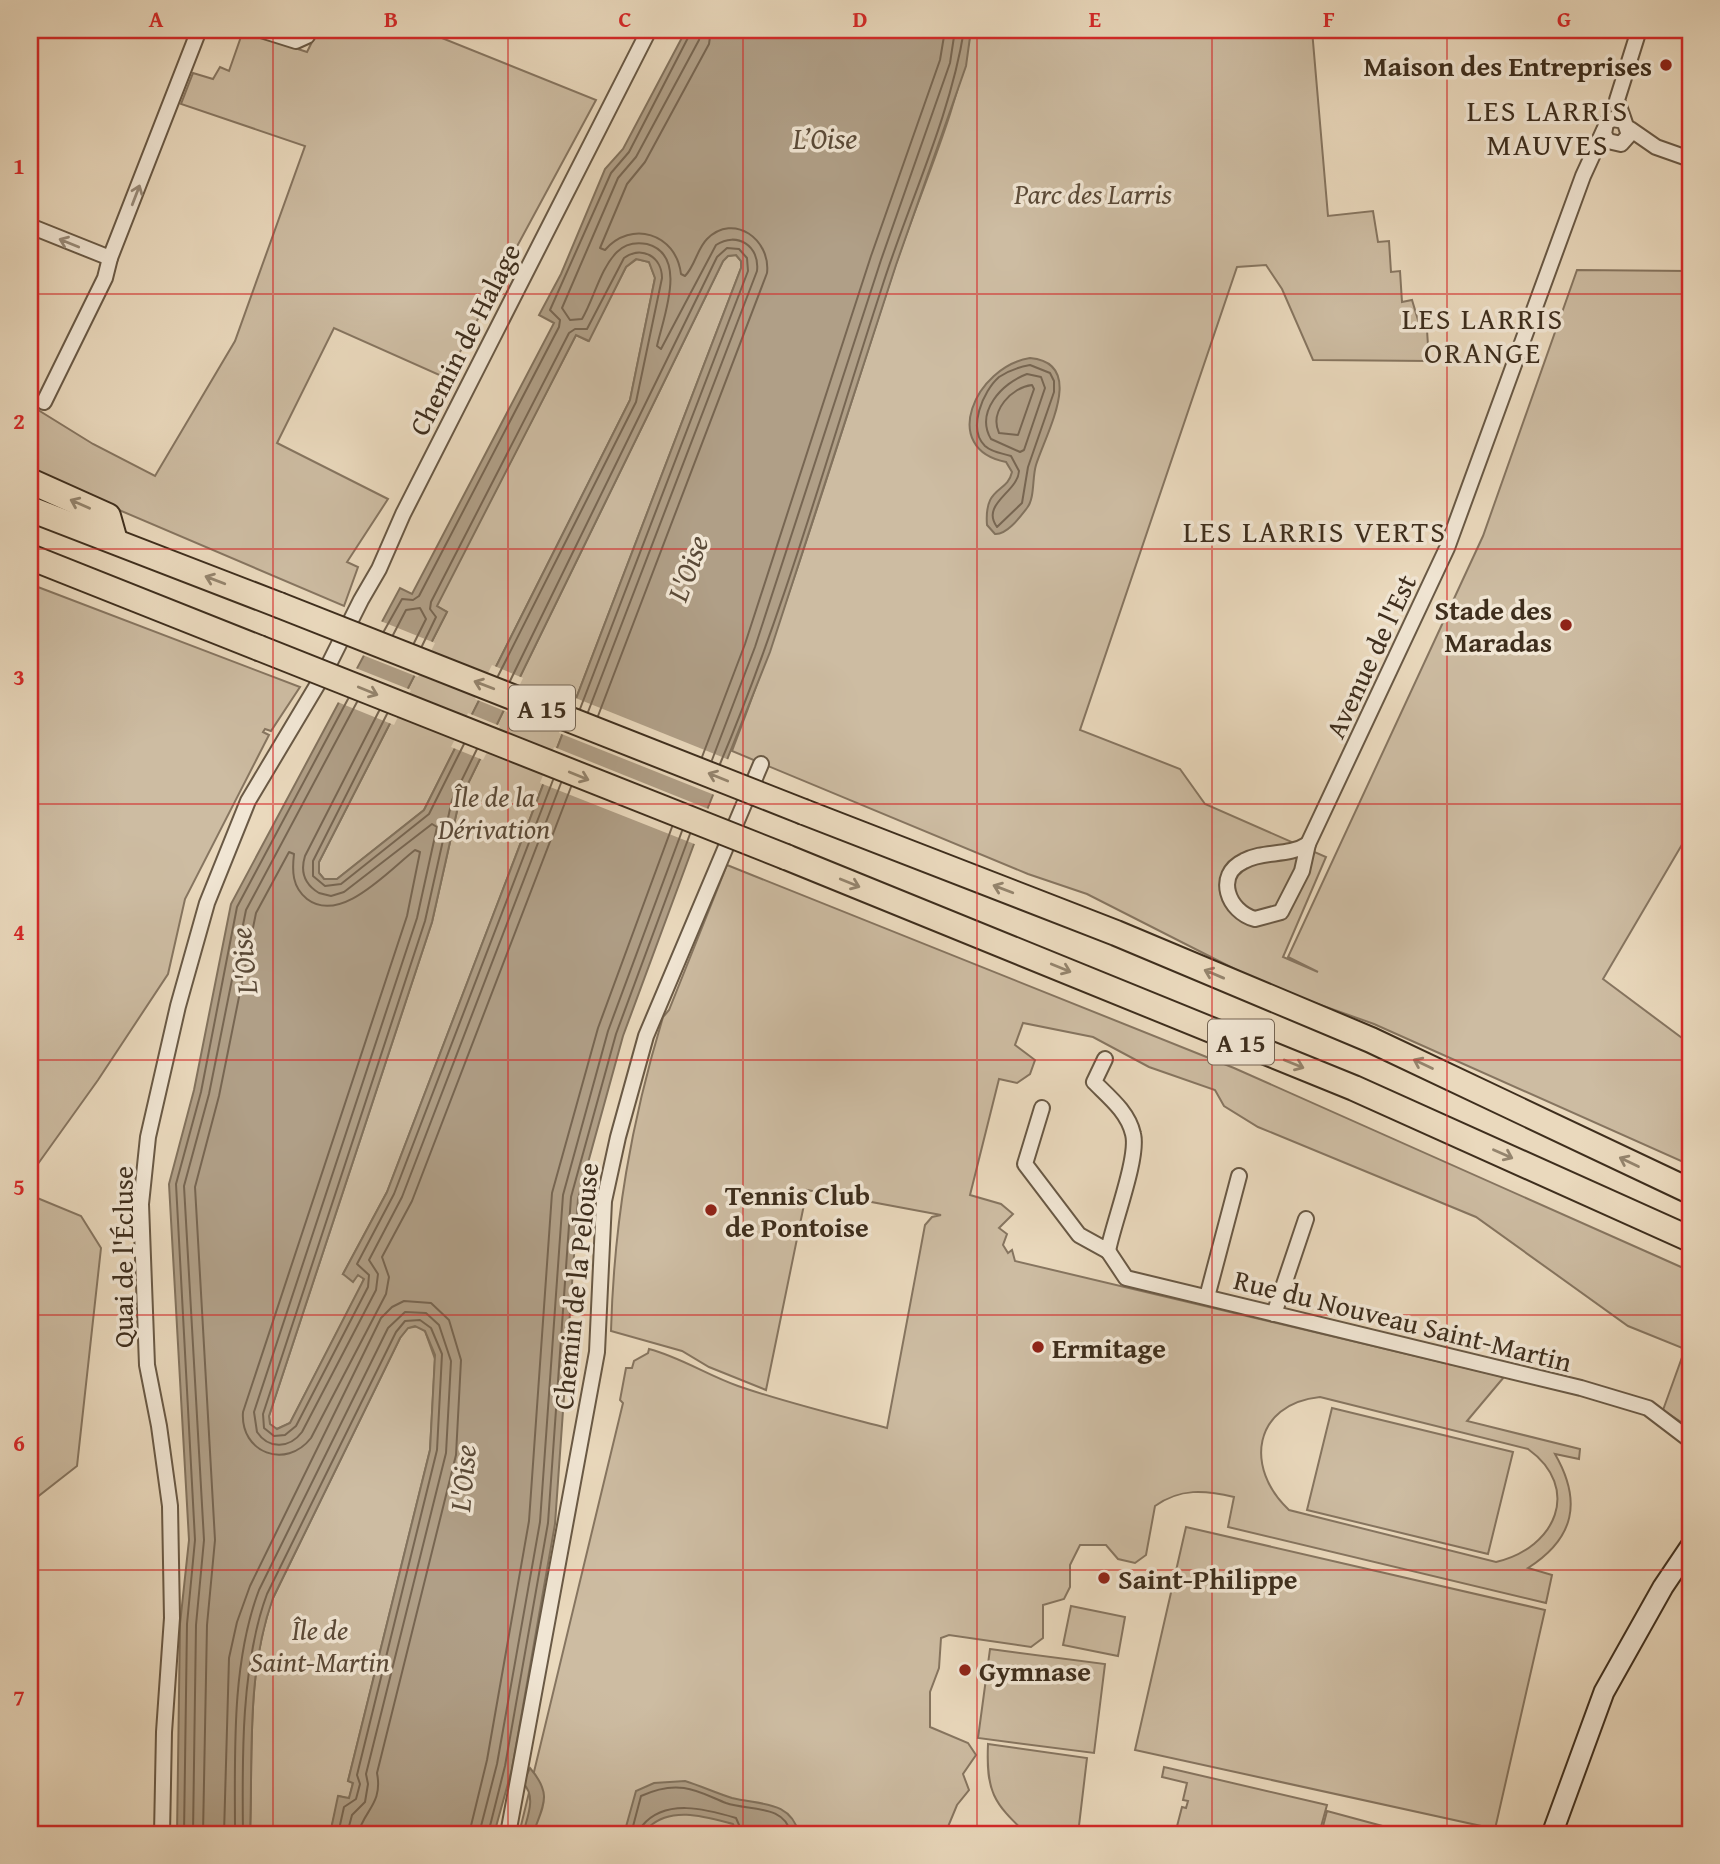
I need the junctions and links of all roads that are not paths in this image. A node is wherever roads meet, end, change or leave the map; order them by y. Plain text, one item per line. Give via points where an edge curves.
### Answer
1 (199, 30) edge
2 (261, 30) edge
3 (310, 30) edge
4 (649, 30) edge
5 (1639, 30) edge
6 (1618, 89) junction
7 (1604, 128) junction
8 (1624, 134) junction
9 (1690, 159) edge
10 (1585, 171) junction
11 (30, 226) edge
12 (110, 258) junction
13 (44, 402) dead end
14 (30, 481) edge
15 (30, 509) edge
16 (115, 541) junction
17 (30, 557) edge
18 (325, 672) joint
19 (761, 764) dead end
20 (1308, 844) junction
21 (1105, 1059) dead end
22 (1042, 1108) dead end
23 (1239, 1177) dead end
24 (1690, 1191) edge
25 (1306, 1219) dead end
26 (1690, 1240) edge
27 (1108, 1251) junction
28 (1207, 1297) junction
29 (1274, 1314) junction
30 (1690, 1440) edge
31 (1690, 1547) edge
32 (162, 1834) edge
33 (508, 1834) edge
34 (1552, 1834) edge

12 -> 1 street
2 - 3 street via 296,41
4 - 18 street, Chemin de Halage
5 - 6 street, Avenue de l'Est
6 - 7 street, Avenue de l'Est via 1609,102
6 - 8 street
7 - 8 street via 1608,141
7 - 8 street via 1613,119
7 - 10 street, Avenue de l'Est
8 - 9 street
8 - 10 street, Avenue de l'Est
10 - 20 street, Avenue de l'Est via 1447,548
12 -> 11 street
12 - 13 street via 105,278
16 -> 14 highway via 108,516
15 - 16 highway, A 15
24 -> 16 highway, A 15, bridge via 1371,1040 1116,933
17 -> 26 highway, A 15, bridge via 1354,1088
18 - 32 street, Quai de l'Écluse via 248,801 207,903 178,1006 142,1175 147,1365 170,1506 172,1618
19 - 33 street, Chemin de la Pelouse via 646,1036 618,1137 604,1201 597,1352
20 - 20 street, Avenue de l'Est via 1286,854 1238,864 1229,882 1233,906 1255,919 1281,912 1302,871
21 - 27 street via 1094,1082 1120,1107 1134,1135 1132,1163
22 - 27 street via 1025,1164 1079,1235
23 - 28 street
25 - 29 street
27 - 28 street, Rue du Nouveau Saint-Martin via 1126,1278
28 - 29 street, Rue du Nouveau Saint-Martin
29 - 30 street, Rue du Nouveau Saint-Martin via 1648,1408
31 - 34 main road via 1662,1587 1604,1692

